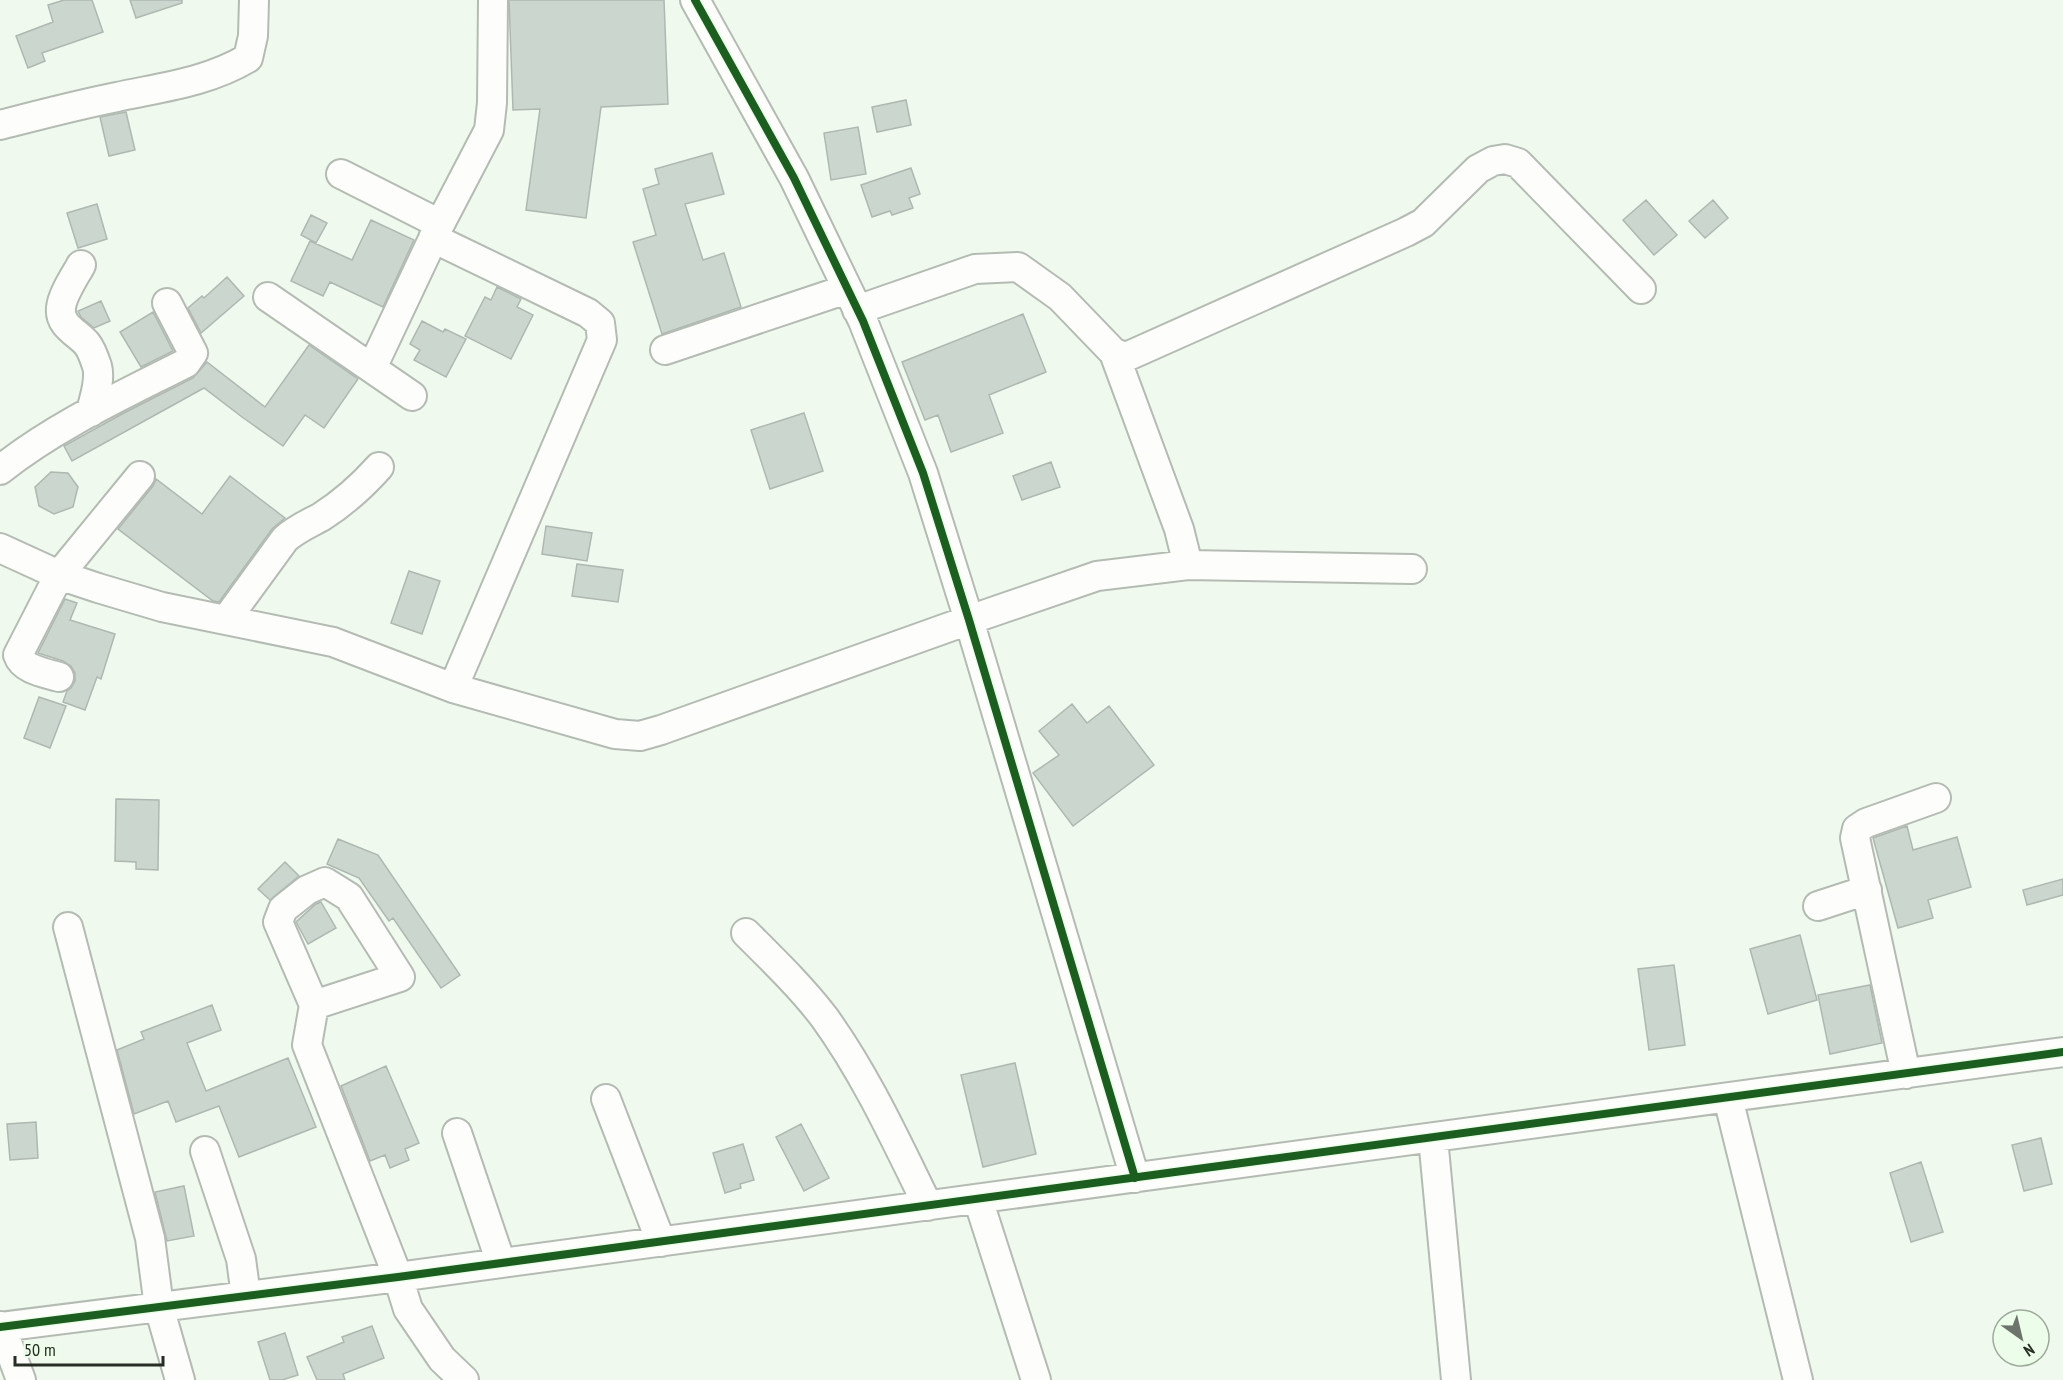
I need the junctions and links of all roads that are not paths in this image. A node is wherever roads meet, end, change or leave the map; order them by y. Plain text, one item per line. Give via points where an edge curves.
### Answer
1 (254, 0) edge
2 (493, 0) edge
3 (695, 0) edge
4 (0, 125) edge
5 (341, 174) dead end
6 (437, 231) junction
7 (81, 265) dead end
8 (1641, 289) dead end
9 (268, 297) dead end
10 (852, 299) junction
11 (167, 303) dead end
12 (666, 350) dead end
13 (1114, 353) junction
14 (372, 368) junction
15 (412, 396) dead end
16 (91, 412) junction
17 (379, 467) dead end
18 (0, 470) edge
19 (140, 476) dead end
20 (0, 548) edge
21 (1188, 565) junction
22 (1412, 570) dead end
23 (59, 575) junction
24 (226, 620) junction
25 (969, 620) junction
26 (59, 677) dead end
27 (453, 688) junction
28 (1936, 798) dead end
29 (1867, 890) junction
30 (1818, 906) dead end
31 (68, 927) dead end
32 (746, 933) dead end
33 (314, 1005) junction
34 (2062, 1060) edge
35 (1906, 1074) junction
36 (1728, 1098) junction
37 (606, 1099) dead end
38 (457, 1133) dead end
39 (1433, 1138) junction
40 (206, 1151) dead end
41 (1135, 1178) junction
42 (978, 1199) junction
43 (928, 1206) junction
44 (661, 1242) junction
45 (501, 1263) junction
46 (398, 1277) junction
47 (246, 1296) junction
48 (159, 1307) junction
49 (1, 1327) edge
50 (21, 1380) edge
51 (180, 1380) edge
52 (464, 1380) edge
53 (1035, 1380) edge
54 (1456, 1380) edge
55 (1797, 1380) edge

1 - 4 street via 248,58 228,70 204,79 66,107
2 - 6 street via 489,130
3 - 10 street via 794,178
5 - 6 street
6 - 14 street
6 - 27 street via 588,313 600,323 602,340
7 - 16 street via 60,308 70,331 87,344 97,367
8 - 13 street via 1518,163 1505,159 1478,169 1423,223 1406,232 1126,357
9 - 14 street
10 - 12 street
10 - 13 street via 975,269 1018,267 1060,297
10 - 25 street via 923,473
11 - 16 street via 194,353 186,363
13 - 21 street via 1179,529
14 - 15 street
16 - 18 street
17 - 24 street via 362,487 285,540
19 - 23 street
20 - 23 street
21 - 22 street
21 - 25 street via 1097,576
23 - 24 street via 162,607
23 - 26 street via 18,656 30,668
24 - 27 street via 333,642
25 - 27 street via 640,735 615,734
25 - 41 street
28 - 29 street via 1857,829 1855,838
29 - 30 street
29 - 35 street
31 - 48 street via 150,1238
32 - 43 street via 823,1017 860,1072
33 - 33 street via 400,977 349,897 324,882 283,909 278,922
33 - 46 street via 307,1045
34 - 35 street
35 - 36 street
36 - 39 street
36 - 55 street
37 - 44 street
38 - 45 street
39 - 41 street
39 - 54 street
40 - 47 street via 241,1259
41 - 42 street
42 - 43 street
42 - 53 street
43 - 44 street
44 - 45 street
45 - 46 street
46 - 47 street
46 - 52 street via 408,1309 442,1359
47 - 48 street
48 - 49 street
48 - 51 street
49 - 50 street

